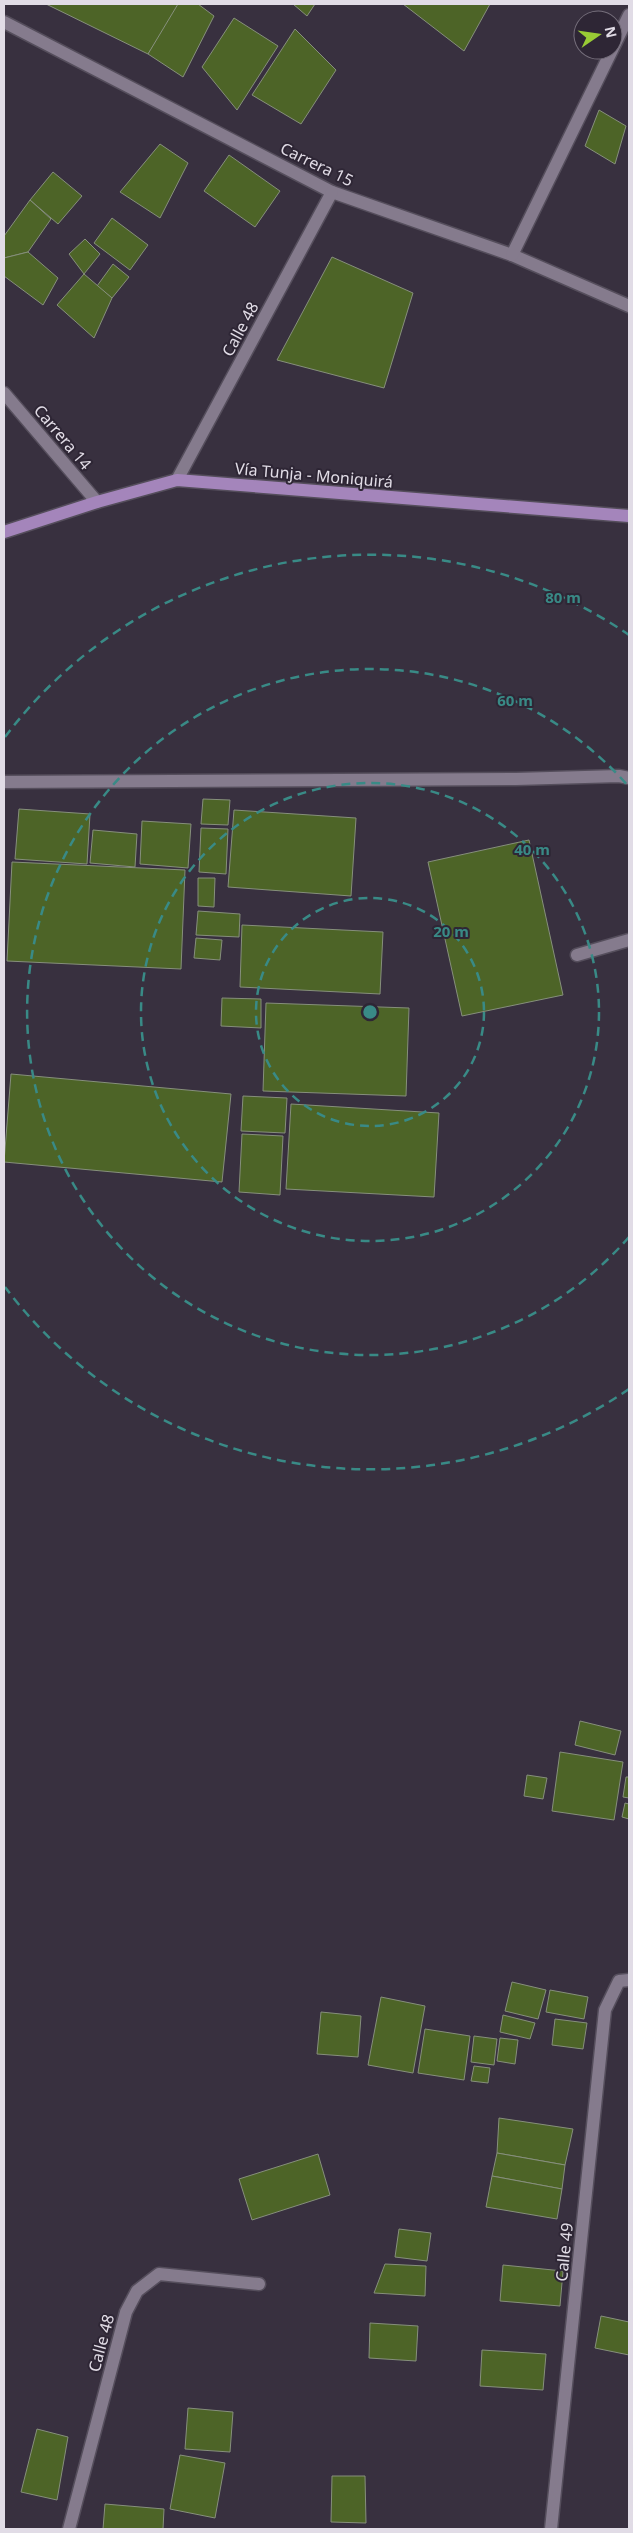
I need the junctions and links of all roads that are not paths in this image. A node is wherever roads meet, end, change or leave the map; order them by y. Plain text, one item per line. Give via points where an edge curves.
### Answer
1 (629, 15) edge
2 (4, 22) edge
3 (623, 28) edge
4 (608, 60) edge
5 (332, 192) junction
6 (512, 255) junction
7 (629, 306) edge
8 (4, 393) edge
9 (177, 480) junction
10 (97, 502) junction
11 (629, 516) edge
12 (4, 532) edge
13 (629, 778) edge
14 (4, 782) edge
15 (629, 940) edge
16 (577, 955) dead end
17 (624, 1980) edge
18 (259, 2284) dead end
19 (69, 2529) edge
20 (551, 2529) edge

1 - 3 street
2 - 5 street, Carrera 15
4 - 6 street
5 - 6 street, Carrera 15
5 - 9 street, Calle 48
6 - 7 street, Carrera 15
8 - 10 street, Carrera 14
9 - 10 main road, Vía Tunja - Moniquirá
9 - 11 main road, Vía Tunja - Moniquirá
10 - 12 main road, Vía Tunja - Moniquirá
13 - 14 street
15 - 16 street
17 - 20 street, Calle 49 via 606,2010
18 - 19 street, Calle 48 via 159,2274 137,2291 126,2312

